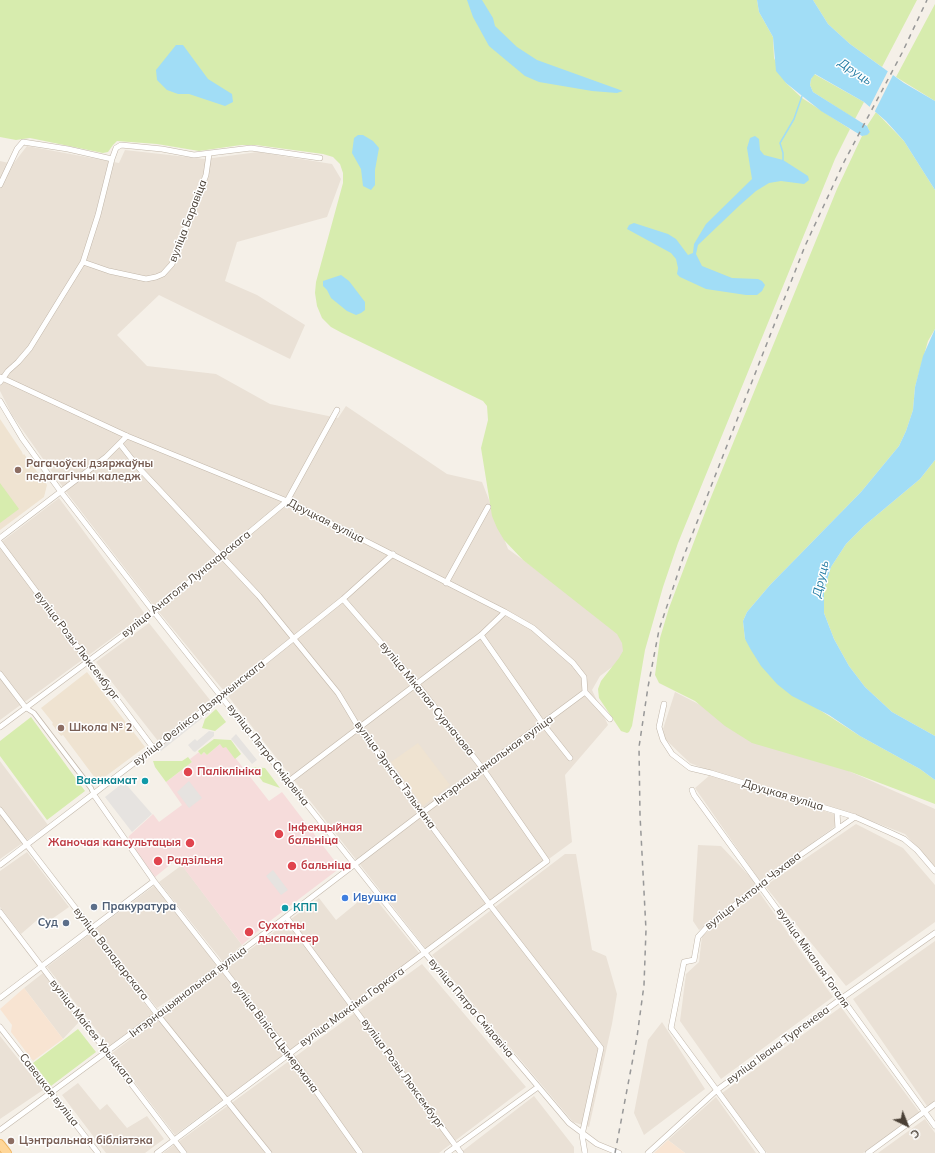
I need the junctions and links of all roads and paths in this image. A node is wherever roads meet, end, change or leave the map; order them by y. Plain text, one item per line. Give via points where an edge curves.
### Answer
1 (209, 154) junction
2 (320, 158) dead end
3 (112, 159) junction
4 (0, 185) edge
5 (83, 262) junction
6 (1, 379) edge
7 (0, 401) edge
8 (337, 410) dead end
9 (127, 436) junction
10 (120, 444) junction
11 (61, 492) junction
12 (287, 501) junction
13 (488, 507) dead end
14 (0, 538) edge
15 (0, 543) edge
16 (393, 554) junction
17 (221, 558) junction
18 (446, 583) junction
19 (344, 599) junction
20 (154, 612) junction
21 (505, 612) junction
22 (481, 636) junction
23 (293, 637) junction
24 (88, 662) junction
25 (0, 674) edge
26 (416, 683) junction
27 (585, 692) junction
28 (222, 696) junction
29 (664, 704) dead end
30 (26, 708) junction
31 (610, 720) dead end
32 (543, 724) junction
33 (0, 727) edge
34 (359, 728) junction
35 (154, 749) junction
36 (570, 758) dead end
37 (483, 769) junction
38 (289, 781) junction
39 (692, 790) dead end
40 (94, 795) junction
41 (0, 810) edge
42 (837, 812) junction
43 (422, 813) junction
44 (855, 817) junction
45 (838, 829) junction
46 (27, 845) junction
47 (547, 862) joint
48 (0, 865) edge
49 (355, 865) junction
50 (935, 871) edge
51 (154, 881) junction
52 (761, 884) junction
53 (490, 905) junction
54 (0, 912) edge
55 (287, 918) junction
56 (91, 928) junction
57 (935, 933) edge
58 (425, 953) junction
59 (42, 966) junction
60 (221, 967) junction
61 (0, 998) edge
62 (842, 998) junction
63 (352, 1006) junction
64 (157, 1014) junction
65 (0, 1027) edge
66 (108, 1052) junction
67 (289, 1053) junction
68 (538, 1087) junction
69 (717, 1090) junction
70 (51, 1093) junction
71 (227, 1101) junction
72 (935, 1104) edge
73 (925, 1112) junction
74 (935, 1126) edge
75 (0, 1130) edge
76 (582, 1135) junction
77 (174, 1140) junction
78 (0, 1144) edge
79 (456, 1146) junction
80 (7, 1153) edge
81 (98, 1153) edge
82 (157, 1153) edge
83 (184, 1153) edge
84 (269, 1153) edge
85 (360, 1153) edge
86 (447, 1153) edge
87 (461, 1153) edge
88 (585, 1153) edge
89 (619, 1153) edge
90 (648, 1153) edge
91 (763, 1153) edge
92 (868, 1153) edge

1 - 2 street via 251,148
1 - 3 street via 194,155 121,145 116,148
1 - 5 street, вуліца Баравіца via 206,175 172,264 163,274 146,279
3 - 4 street via 28,142 20,144
3 - 5 street
5 - 6 street via 30,348
6 - 9 street, Друцкая вуліца
7 - 11 street, вуліца Пятра Смідовіча via 22,438
8 - 12 street, вуліца Анатоля Луначарскага
9 - 10 street
9 - 12 street, Друцкая вуліца
10 - 11 street
10 - 17 street, вуліца Эрнста Тэльмана
11 - 14 street
11 - 20 street, вуліца Пятра Смідовіча
12 - 16 street, Друцкая вуліца
12 - 17 street, вуліца Анатоля Луначарскага
13 - 18 street
15 - 24 street, вуліца Розы Люксембург
16 - 18 street, Друцкая вуліца
16 - 19 street, вуліца Фелікса Дзяржынскага
17 - 20 street, вуліца Анатоля Луначарскага
17 - 23 street, вуліца Эрнста Тэльмана via 259,596
18 - 21 street, Друцкая вуліца
19 - 23 street, вуліца Фелікса Дзяржынскага
19 - 26 street, вуліца Мікалая Сурначова
20 - 24 street, вуліца Анатоля Луначарскага
20 - 28 street, вуліца Пятра Смідовіча
21 - 22 street
21 - 27 street, Друцкая вуліца via 533,628 573,662 584,677
22 - 26 street
22 - 32 street
23 - 28 street, вуліца Фелікса Дзяржынскага
23 - 34 street, вуліца Эрнста Тэльмана via 338,693
24 - 30 street, вуліца Анатоля Луначарскага
24 - 35 street, вуліца Розы Люксембург
25 - 30 street, вуліца Віліса Цымермана
26 - 34 street
26 - 37 street, вуліца Мікалая Сурначова
27 - 31 street
27 - 32 street, Інтэрнацыянальная вуліца
28 - 35 street, вуліца Фелікса Дзяржынскага
28 - 38 street, вуліца Пятра Смідовіча
29 - 42 street, Друцкая вуліца via 659,727 663,740 672,754 690,768
30 - 33 street, вуліца Анатоля Луначарскага
30 - 40 street, вуліца Віліса Цымермана via 39,719
32 - 36 street
32 - 37 street, Інтэрнацыянальная вуліца
34 - 38 street
34 - 43 street, вуліца Эрнста Тэльмана
35 - 40 street, вуліца Фелікса Дзяржынскага
37 - 43 street, Інтэрнацыянальная вуліца
37 - 47 street, вуліца Мікалая Сурначова
38 - 49 street, вуліца Пятра Смідовіча
39 - 52 street, вуліца Мікалая Гогаля
40 - 46 street, вуліца Фелікса Дзяржынскага
40 - 51 street, вуліца Віліса Цымермана
41 - 46 street, вуліца Валадарскага
42 - 44 street, Друцкая вуліца
42 - 45 street
43 - 49 street, Інтэрнацыянальная вуліца
43 - 53 street, вуліца Эрнста Тэльмана
44 - 45 street, вуліца Антона Чэхава
44 - 50 street, Друцкая вуліца via 904,839
45 - 52 street, вуліца Антона Чэхава
46 - 48 street, вуліца Фелікса Дзяржынскага
46 - 56 street, вуліца Валадарскага
47 - 53 street, вуліца Максіма Горкага
49 - 55 street, Інтэрнацыянальная вуліца
49 - 58 street, вуліца Пятра Смідовіча
51 - 56 street
51 - 60 street, вуліца Віліса Цымермана
52 - 62 street, вуліца Мікалая Гогаля
52 - 69 street, вуліца Антона Чэхава via 703,930 696,945 694,960 684,962 671,1028
53 - 58 street, вуліца Максіма Горкага
53 - 76 street, вуліца Эрнста Тэльмана via 601,1048
54 - 59 street, вуліца Маісея Урыцкага
55 - 60 street, Інтэрнацыянальная вуліца
55 - 63 street, вуліца Розы Люксембург
56 - 59 street
56 - 64 street, вуліца Валадарскага
57 - 62 street, вуліца Івана Тургенева
58 - 63 street, вуліца Максіма Горкага
58 - 68 street, вуліца Пятра Смідовіча
59 - 61 street
59 - 66 street, вуліца Маісея Урыцкага
60 - 64 street, Інтэрнацыянальная вуліца
60 - 67 street, вуліца Віліса Цымермана
62 - 69 street, вуліца Івана Тургенева
62 - 73 street, вуліца Мікалая Гогаля
63 - 67 street, вуліца Максіма Горкага
63 - 79 street, вуліца Розы Люксембург
64 - 66 street, Інтэрнацыянальная вуліца
64 - 71 street, вуліца Валадарскага
65 - 70 street, Савецкая вуліца
66 - 70 street, Інтэрнацыянальная вуліца
66 - 77 street, вуліца Маісея Урыцкага
67 - 71 street, вуліца Максіма Горкага
67 - 85 street, вуліца Віліса Цымермана
68 - 76 street, вуліца Пятра Смідовіча
68 - 79 street
69 - 90 street, вуліца Івана Тургенева
69 - 91 street
70 - 75 street, Інтэрнацыянальная вуліца
70 - 81 street, Савецкая вуліца
71 - 77 street, вуліца Максіма Горкага
71 - 84 street, вуліца Валадарскага
72 - 73 street
73 - 74 street, вуліца Мікалая Гогаля
73 - 92 street
76 - 88 street
76 - 89 street, вуліца Пятра Смідовіча
77 - 82 street, вуліца Максіма Горкага
77 - 83 street, вуліца Маісея Урыцкага
78 - 80 main road
79 - 86 street
79 - 87 street, вуліца Розы Люксембург

